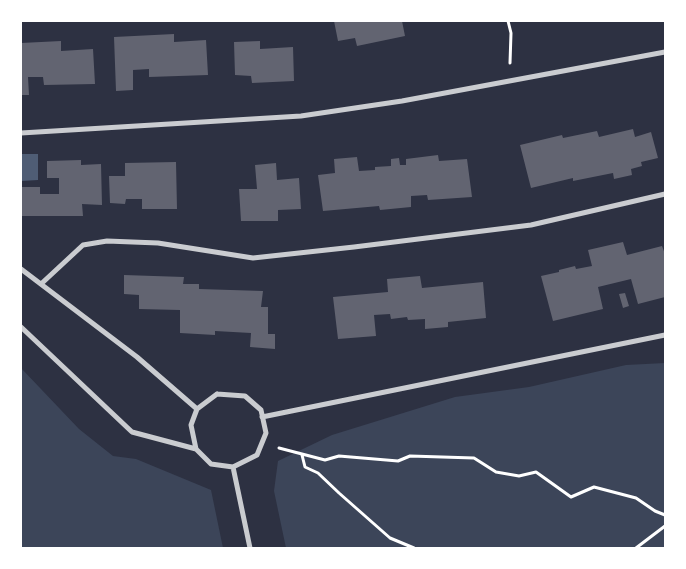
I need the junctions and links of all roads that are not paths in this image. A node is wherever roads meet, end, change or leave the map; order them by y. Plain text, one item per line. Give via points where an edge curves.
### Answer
1 (665, 52) edge
2 (21, 132) edge
3 (665, 194) edge
4 (21, 269) edge
5 (41, 284) junction
6 (21, 327) edge
7 (665, 335) edge
8 (197, 410) junction
9 (262, 417) junction
10 (196, 449) junction
11 (232, 467) junction
12 (250, 548) edge

1 - 2 street via 300,116
3 - 5 street via 531,225 253,258 158,243 83,245
4 - 5 street
5 - 8 street via 137,357
6 - 10 street via 132,432
7 - 9 street
8 - 9 street via 217,394 245,396 261,410
8 - 10 street via 191,425
9 - 11 street via 266,433 257,455
10 - 11 street via 211,464
11 - 12 street

